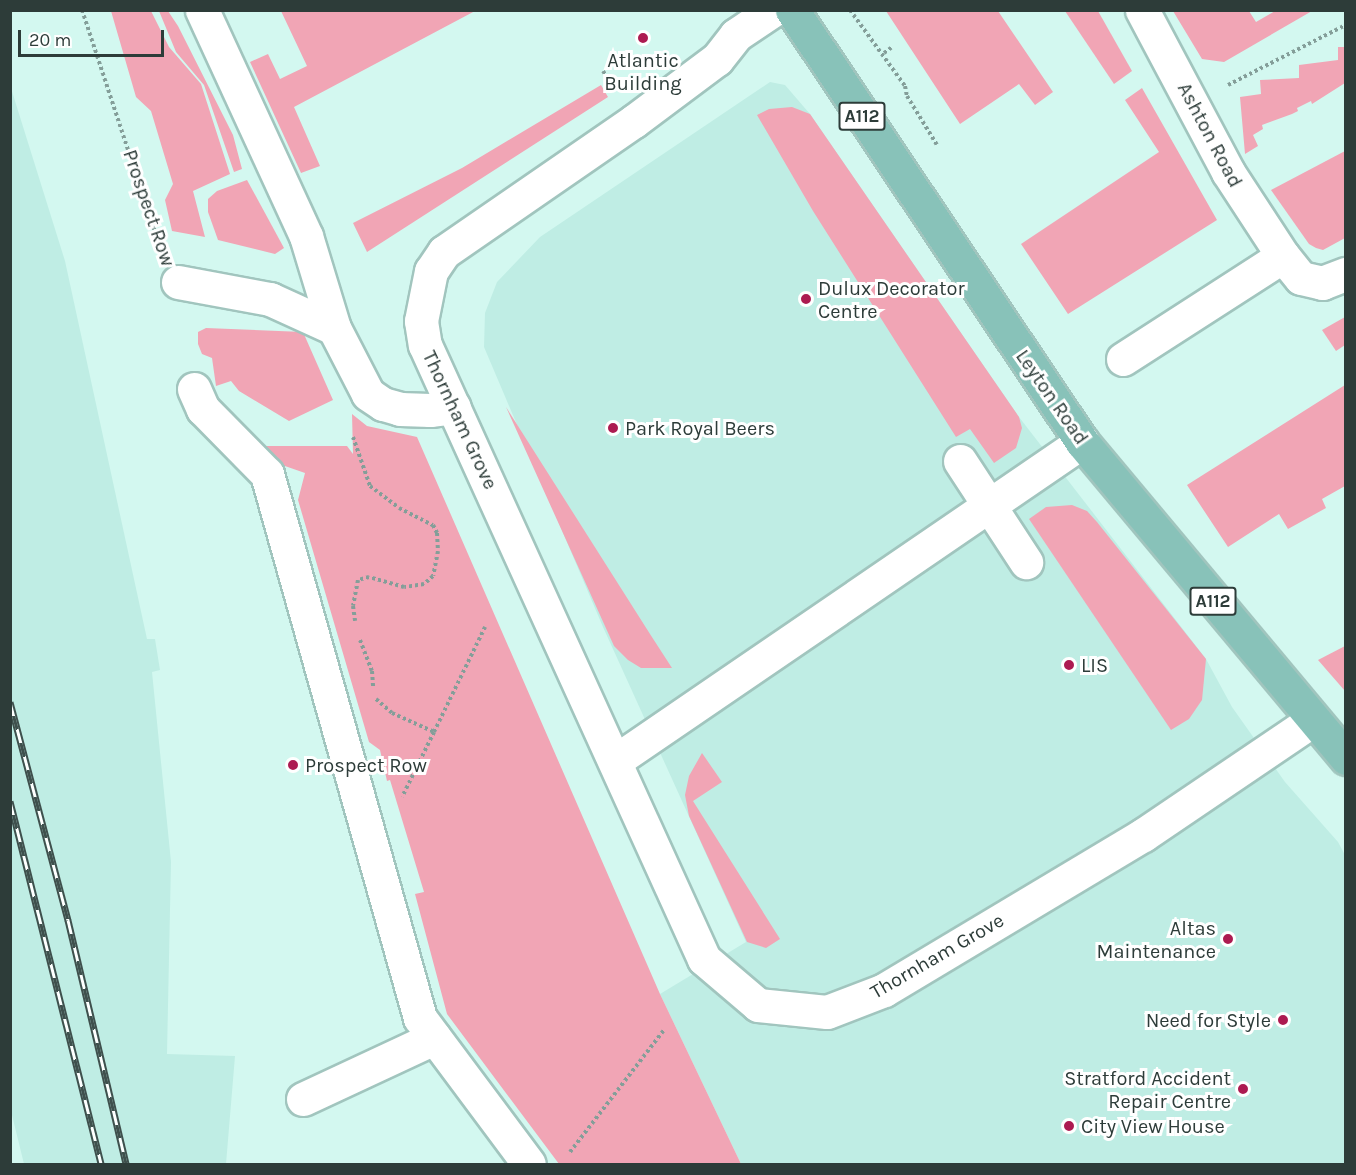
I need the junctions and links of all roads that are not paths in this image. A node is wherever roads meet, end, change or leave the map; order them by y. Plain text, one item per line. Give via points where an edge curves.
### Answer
1 (202, 10) edge
2 (773, 10) edge
3 (792, 10) edge
4 (1142, 10) edge
5 (1283, 256) junction
6 (1346, 273) edge
7 (178, 282) road end
8 (334, 328) junction
9 (1124, 359) dead end
10 (195, 389) dead end
11 (454, 407) junction
12 (1082, 441) junction
13 (960, 461) dead end
14 (989, 505) junction
15 (1026, 562) dead end
16 (1313, 720) junction
17 (1346, 758) edge
18 (615, 761) junction
19 (434, 1038) junction
20 (303, 1099) dead end
21 (529, 1164) edge

1 - 8 street via 306,236
2 - 11 street, Thornham Grove via 736,35 717,58 634,121 444,252 431,271 421,321 425,345
3 - 12 main road, Leyton Road / A112
4 - 5 street, Ashton Road via 1228,172
5 - 6 street, Ashton Road via 1301,278 1322,283
5 - 9 street
7 - 8 street, Prospect Row via 270,298
8 - 11 street via 368,394 383,404 400,409
10 - 19 street via 202,409 267,474 420,1018
11 - 18 street, Thornham Grove
12 - 14 street
12 - 16 main road, Leyton Road / A112
13 - 14 street
14 - 15 street
14 - 18 street
16 - 17 main road, Leyton Road / A112
16 - 18 street, Thornham Grove via 1143,835 1044,895 884,990 827,1012 758,1005 704,959
19 - 20 street
19 - 21 street

